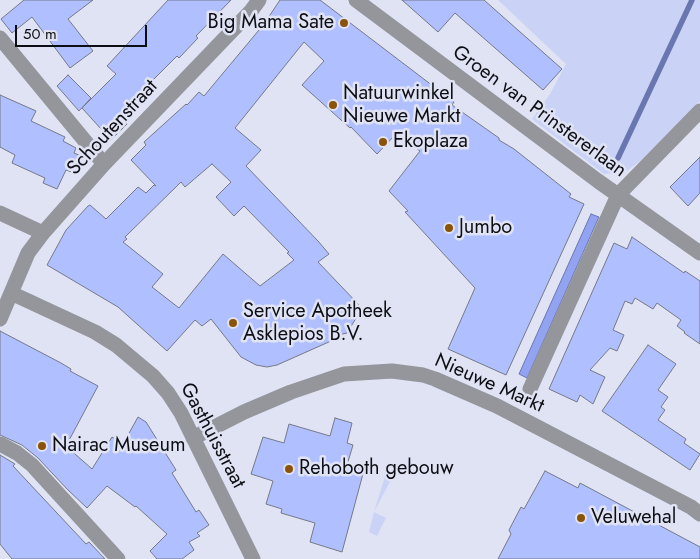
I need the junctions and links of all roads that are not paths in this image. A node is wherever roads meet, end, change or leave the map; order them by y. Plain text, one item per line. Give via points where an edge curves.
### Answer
1 (258, 0) edge
2 (356, 0) edge
3 (0, 38) edge
4 (700, 111) edge
5 (104, 164) junction
6 (618, 196) junction
7 (0, 213) edge
8 (43, 232) junction
9 (700, 252) edge
10 (11, 293) junction
11 (0, 319) edge
12 (530, 389) dead end
13 (194, 438) junction
14 (0, 444) edge
15 (700, 514) edge
16 (118, 559) edge
17 (253, 559) edge

1 - 5 street, Schoutenstraat via 238,26
2 - 6 street, Groen van Prinstererlaan
3 - 5 street
4 - 6 street
5 - 8 street, Schoutenstraat
6 - 9 street, Groen van Prinstererlaan
6 - 12 street
7 - 8 street
8 - 10 street, Schoutenstraat via 28,253
10 - 11 street, Schoutenstraat
10 - 13 street, Gasthuisstraat via 95,332 135,360 168,393
13 - 15 street, Nieuwe Markt via 244,412 344,374 392,371 423,375 506,411
13 - 17 street, Gasthuisstraat
14 - 16 street via 32,465

